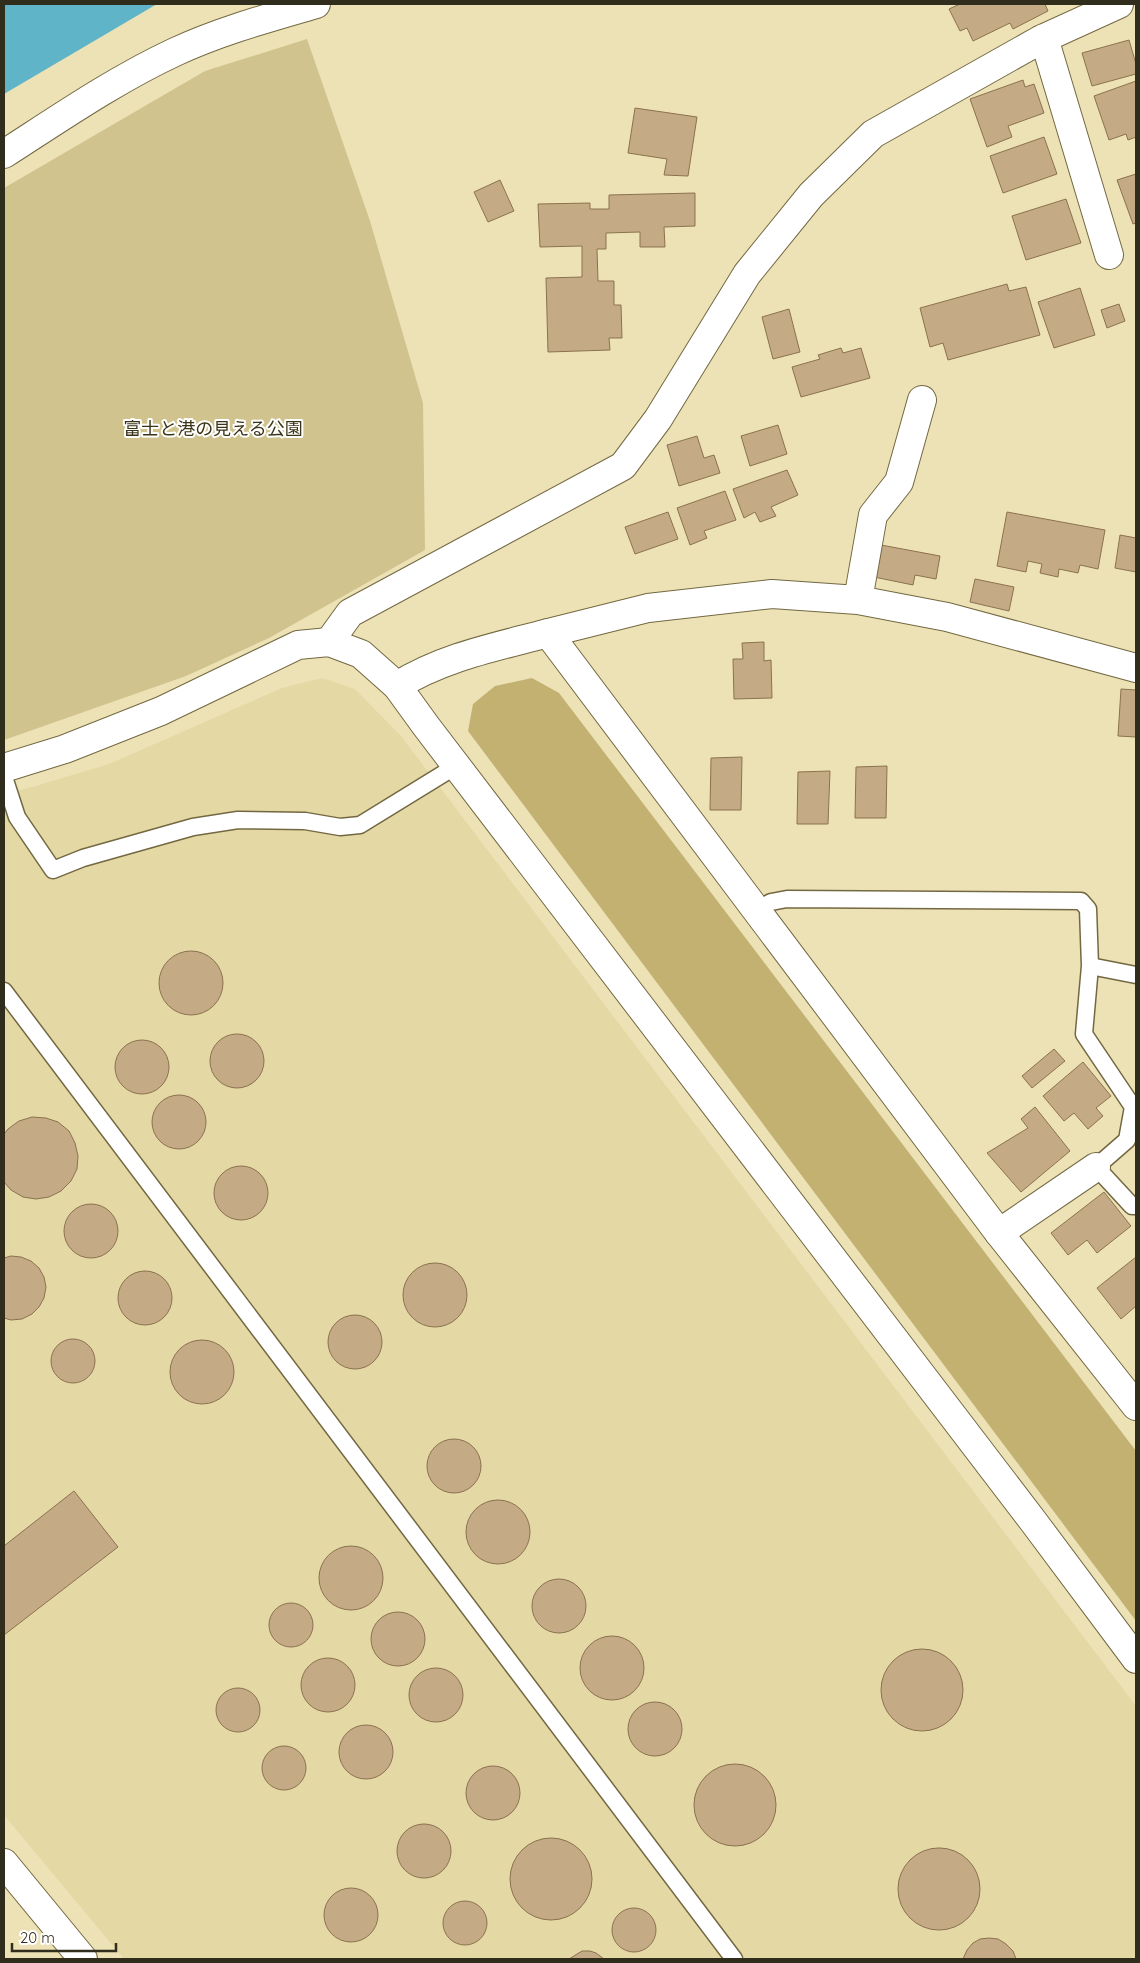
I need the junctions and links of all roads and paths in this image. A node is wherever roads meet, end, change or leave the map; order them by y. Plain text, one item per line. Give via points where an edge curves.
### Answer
1 (316, 4) edge
2 (1119, 4) edge
3 (1044, 38) junction
4 (4, 154) edge
5 (1110, 255) dead end
6 (922, 400) dead end
7 (858, 600) junction
8 (548, 633) junction
9 (329, 642) junction
10 (1136, 668) edge
11 (397, 686) junction
12 (456, 766) junction
13 (4, 768) edge
14 (4, 777) edge
15 (756, 911) junction
16 (1090, 966) junction
17 (1136, 975) edge
18 (4, 991) edge
19 (1096, 1166) junction
20 (1136, 1206) edge
21 (999, 1233) junction
22 (1136, 1406) edge
23 (1136, 1659) edge
24 (4, 1863) edge
25 (83, 1959) edge
26 (734, 1959) edge

1 - 4 street via 224,32 175,52 128,76
2 - 3 street
3 - 5 street
3 - 9 street via 873,134 811,195 748,274 658,419 623,466 350,612
6 - 7 street via 899,482 873,515
7 - 8 street via 762,595 648,608
7 - 10 street via 947,616
8 - 11 street via 438,664
8 - 15 street
9 - 11 street via 361,654
9 - 13 street via 298,645 160,711 65,749
11 - 12 street
12 - 14 lane via 360,825 238,820 193,826 82,858 53,870 17,817
12 - 23 street
15 - 16 lane via 771,902 787,899 1081,901 1088,909
15 - 21 street
16 - 17 lane
16 - 19 lane via 1084,1034 1133,1107 1127,1140
18 - 26 lane
19 - 20 lane via 1132,1206
19 - 21 street
21 - 22 street
24 - 25 street

